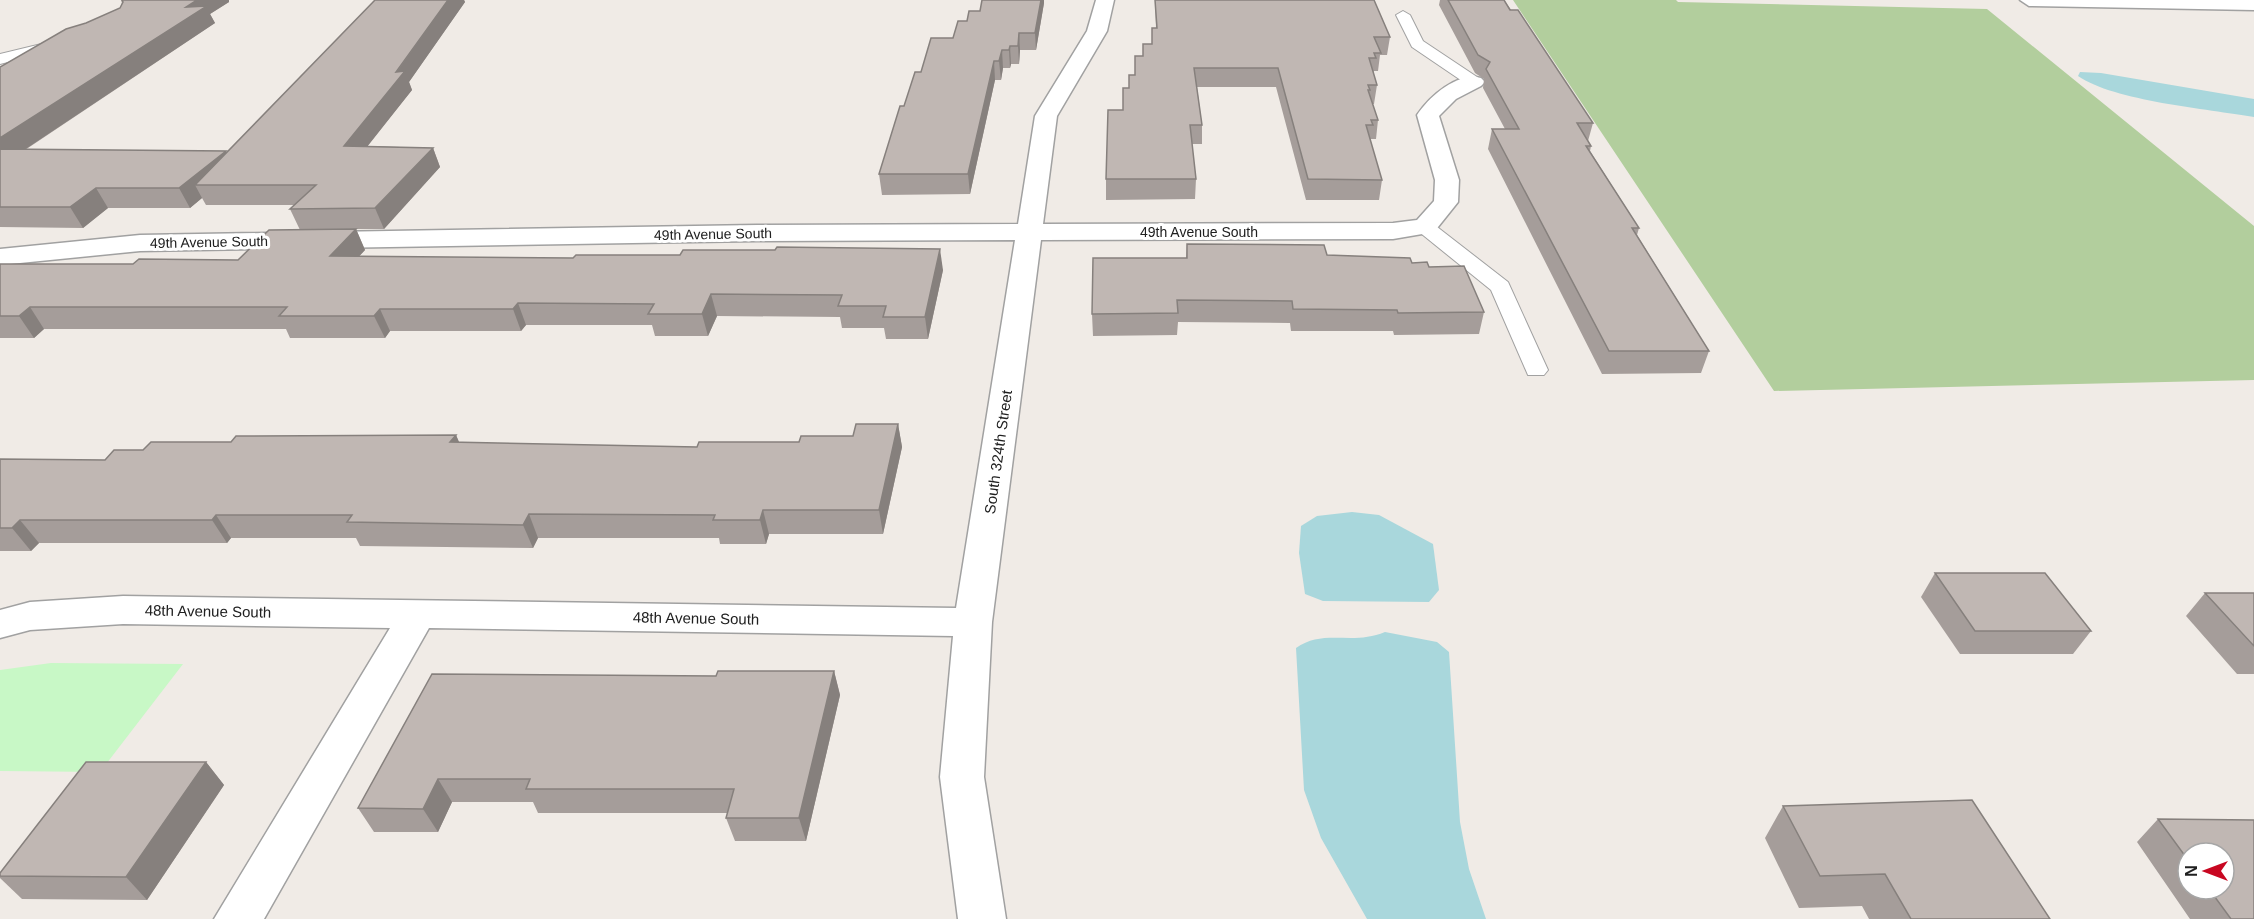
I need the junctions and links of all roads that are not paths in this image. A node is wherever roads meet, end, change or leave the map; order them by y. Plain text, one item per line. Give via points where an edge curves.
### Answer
1 (1105, 0) edge
2 (2029, 0) edge
3 (2254, 4) edge
4 (1403, 15) dead end
5 (74, 42) edge
6 (0, 58) edge
7 (1474, 82) joint
8 (1425, 226) junction
9 (1030, 232) junction
10 (0, 257) edge
11 (1536, 370) dead end
12 (418, 614) junction
13 (974, 622) junction
14 (0, 624) edge
15 (238, 919) edge
16 (982, 919) edge

1 - 9 street, South 324th Street via 1097,31 1046,116
2 - 3 street
4 - 7 lane via 1417,44
5 - 6 lane
7 - 8 street via 1448,94 1428,115 1447,180 1446,202
8 - 9 street, 49th Avenue South via 1393,231
8 - 11 lane via 1500,287
9 - 10 street, 49th Avenue South via 152,243
9 - 13 street, South 324th Street
12 - 13 street, 48th Avenue South
12 - 14 street, 48th Avenue South via 123,610 30,616
12 - 15 street
13 - 16 street, South 324th Street via 962,777

